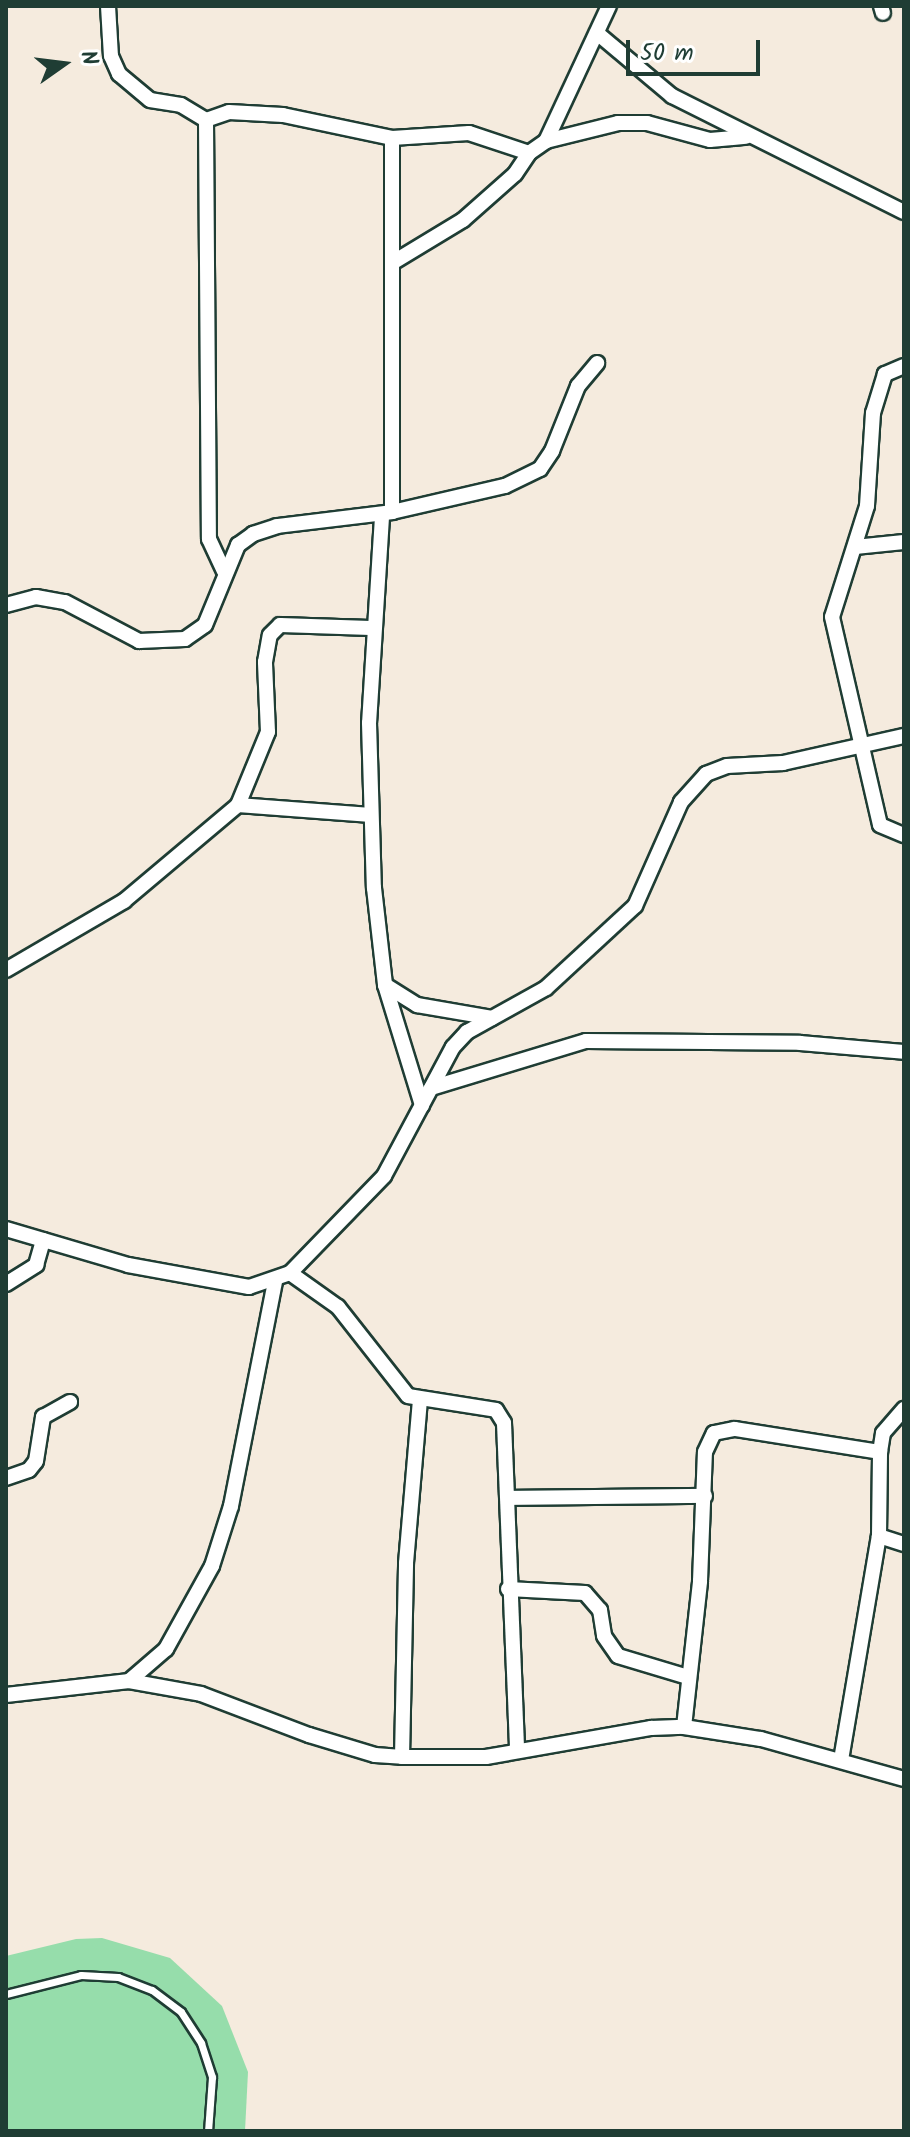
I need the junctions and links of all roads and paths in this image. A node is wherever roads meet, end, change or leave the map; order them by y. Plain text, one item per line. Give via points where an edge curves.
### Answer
1 (108, 6) edge
2 (609, 6) edge
3 (597, 33) junction
4 (206, 120) junction
5 (746, 137) junction
6 (392, 138) junction
7 (546, 141) junction
8 (529, 153) junction
9 (904, 212) edge
10 (392, 263) junction
11 (597, 363) dead end
12 (904, 366) edge
13 (387, 514) junction
14 (904, 542) edge
15 (855, 547) junction
16 (224, 571) junction
17 (6, 605) edge
18 (371, 628) junction
19 (904, 736) edge
20 (864, 746) junction
21 (238, 805) junction
22 (371, 815) junction
23 (904, 835) edge
24 (6, 970) edge
25 (385, 985) junction
26 (492, 1018) junction
27 (904, 1052) edge
28 (431, 1088) junction
29 (422, 1105) junction
30 (6, 1229) edge
31 (43, 1240) junction
32 (290, 1273) junction
33 (275, 1281) junction
34 (6, 1284) edge
35 (420, 1399) junction
36 (70, 1402) dead end
37 (904, 1409) edge
38 (880, 1452) junction
39 (6, 1478) edge
40 (705, 1496) junction
41 (508, 1498) junction
42 (879, 1536) junction
43 (904, 1544) edge
44 (508, 1589) junction
45 (688, 1677) junction
46 (129, 1681) junction
47 (6, 1695) edge
48 (684, 1727) junction
49 (517, 1750) junction
50 (402, 1757) junction
51 (841, 1760) junction
52 (904, 1779) edge
53 (6, 1994) edge
54 (208, 2131) edge

1 - 4 street via 111,56 119,74 150,100 181,105
2 - 3 street
3 - 5 street via 672,96
3 - 7 street
4 - 6 street via 229,112 283,115
4 - 16 street via 209,539
5 - 7 street via 710,140 647,123 618,123
5 - 9 street
6 - 8 street via 469,133
6 - 10 street
7 - 8 street
8 - 10 street via 515,174 463,220
10 - 13 street
11 - 13 street via 578,386 540,469 505,486
12 - 15 street via 885,374 873,413 867,506
13 - 16 street via 253,534 238,545
13 - 18 street
14 - 15 street
15 - 20 street via 832,617
16 - 17 street via 205,625 185,639 158,643 120,633 65,602 36,597
18 - 21 street via 291,622 270,635 265,662 268,732
18 - 22 street
19 - 20 street
20 - 23 street via 880,825
20 - 26 street via 706,774 681,802 635,906 546,988
21 - 22 street
21 - 24 street via 124,901
22 - 25 street
25 - 26 street via 417,1005
25 - 29 street
26 - 28 street via 453,1047
27 - 28 street via 800,1043 586,1041
28 - 29 street
29 - 32 street via 384,1176
30 - 31 street
31 - 33 street via 128,1265 249,1287
31 - 34 street via 36,1265
32 - 33 street
32 - 35 street via 338,1307 397,1387
33 - 46 street via 231,1506 212,1566 166,1649
35 - 41 street via 496,1410 504,1423
35 - 50 street via 406,1563
36 - 39 street via 43,1417 36,1461 29,1470
37 - 38 street via 883,1433
38 - 40 street via 735,1429 714,1433 705,1452
38 - 42 street
40 - 41 street
40 - 45 street
41 - 44 street
42 - 43 street
42 - 51 street
44 - 45 street via 585,1593 600,1610 604,1636 618,1656
44 - 49 street
45 - 48 street
46 - 47 street
46 - 50 street via 201,1694 309,1735 375,1755
48 - 49 street
48 - 51 street via 761,1739
49 - 50 street via 486,1757
51 - 52 street
53 - 54 lane via 100,1974 136,1982 167,2000 192,2027 208,2059 213,2097

